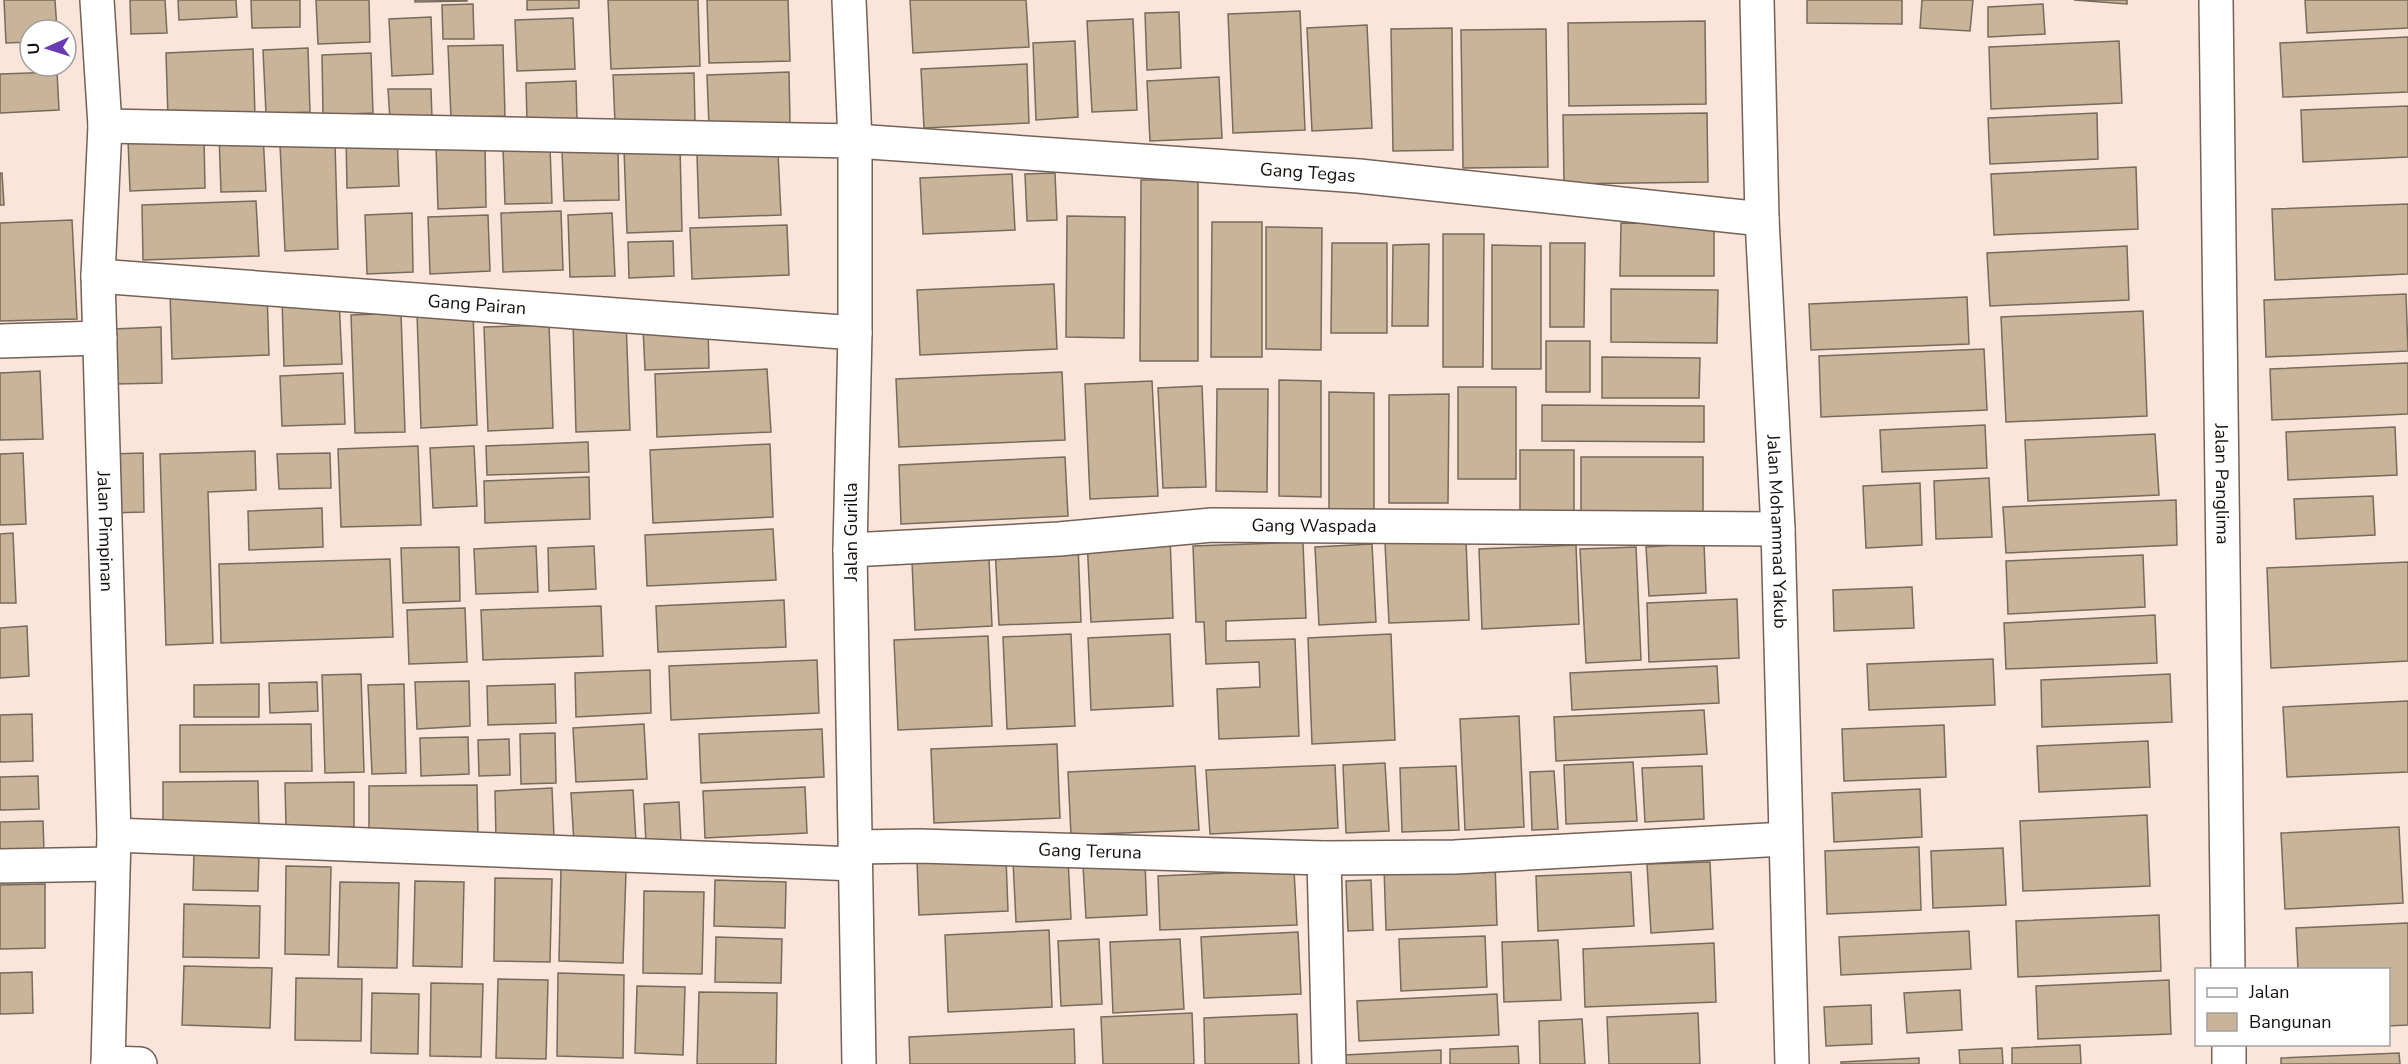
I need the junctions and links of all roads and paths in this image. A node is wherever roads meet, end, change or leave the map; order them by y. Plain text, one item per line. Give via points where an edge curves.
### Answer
1 (97, 0) edge
2 (849, 0) edge
3 (1757, 0) edge
4 (2216, 0) edge
5 (105, 126) junction
6 (855, 141) junction
7 (1762, 219) junction
8 (98, 276) junction
9 (855, 333) junction
10 (100, 338) junction
11 (0, 341) edge
12 (1778, 529) junction
13 (850, 550) junction
14 (1785, 838) junction
15 (113, 850) junction
16 (856, 856) junction
17 (1324, 858) junction
18 (0, 866) edge
19 (2228, 968) edge
20 (2229, 1046) edge
21 (108, 1063) edge
22 (140, 1064) edge
23 (860, 1064) edge
24 (1329, 1064) edge
25 (1792, 1064) edge
26 (2229, 1064) edge

1 - 5 street, Jalan Pimpinan
2 - 6 street, Jalan Gurilla
3 - 7 street, Jalan Mohammad Yakub
4 - 19 street, Jalan Panglima
5 - 6 street, Gang Tegas
5 - 8 street, Jalan Pimpinan
6 - 7 street, Gang Tegas via 1359,176
6 - 9 street, Jalan Gurilla
7 - 12 street, Jalan Mohammad Yakub
8 - 9 street, Gang Pairan
8 - 10 street, Jalan Pimpinan
9 - 13 street, Jalan Gurilla
10 - 11 street
10 - 15 street, Jalan Pimpinan
12 - 13 street, Gang Waspada via 1212,525 1059,539
12 - 14 street, Jalan Mohammad Yakub
13 - 16 street, Jalan Gurilla
14 - 17 street, Gang Teruna via 1455,857
14 - 25 street, Jalan Mohammad Yakub
15 - 16 street, Gang Teruna
15 - 18 street, Gang Teruna
15 - 21 street, Jalan Pimpinan
16 - 17 street, Gang Teruna via 919,846
16 - 23 street, Jalan Gurilla
17 - 24 street
20 - 26 street
21 - 22 street

